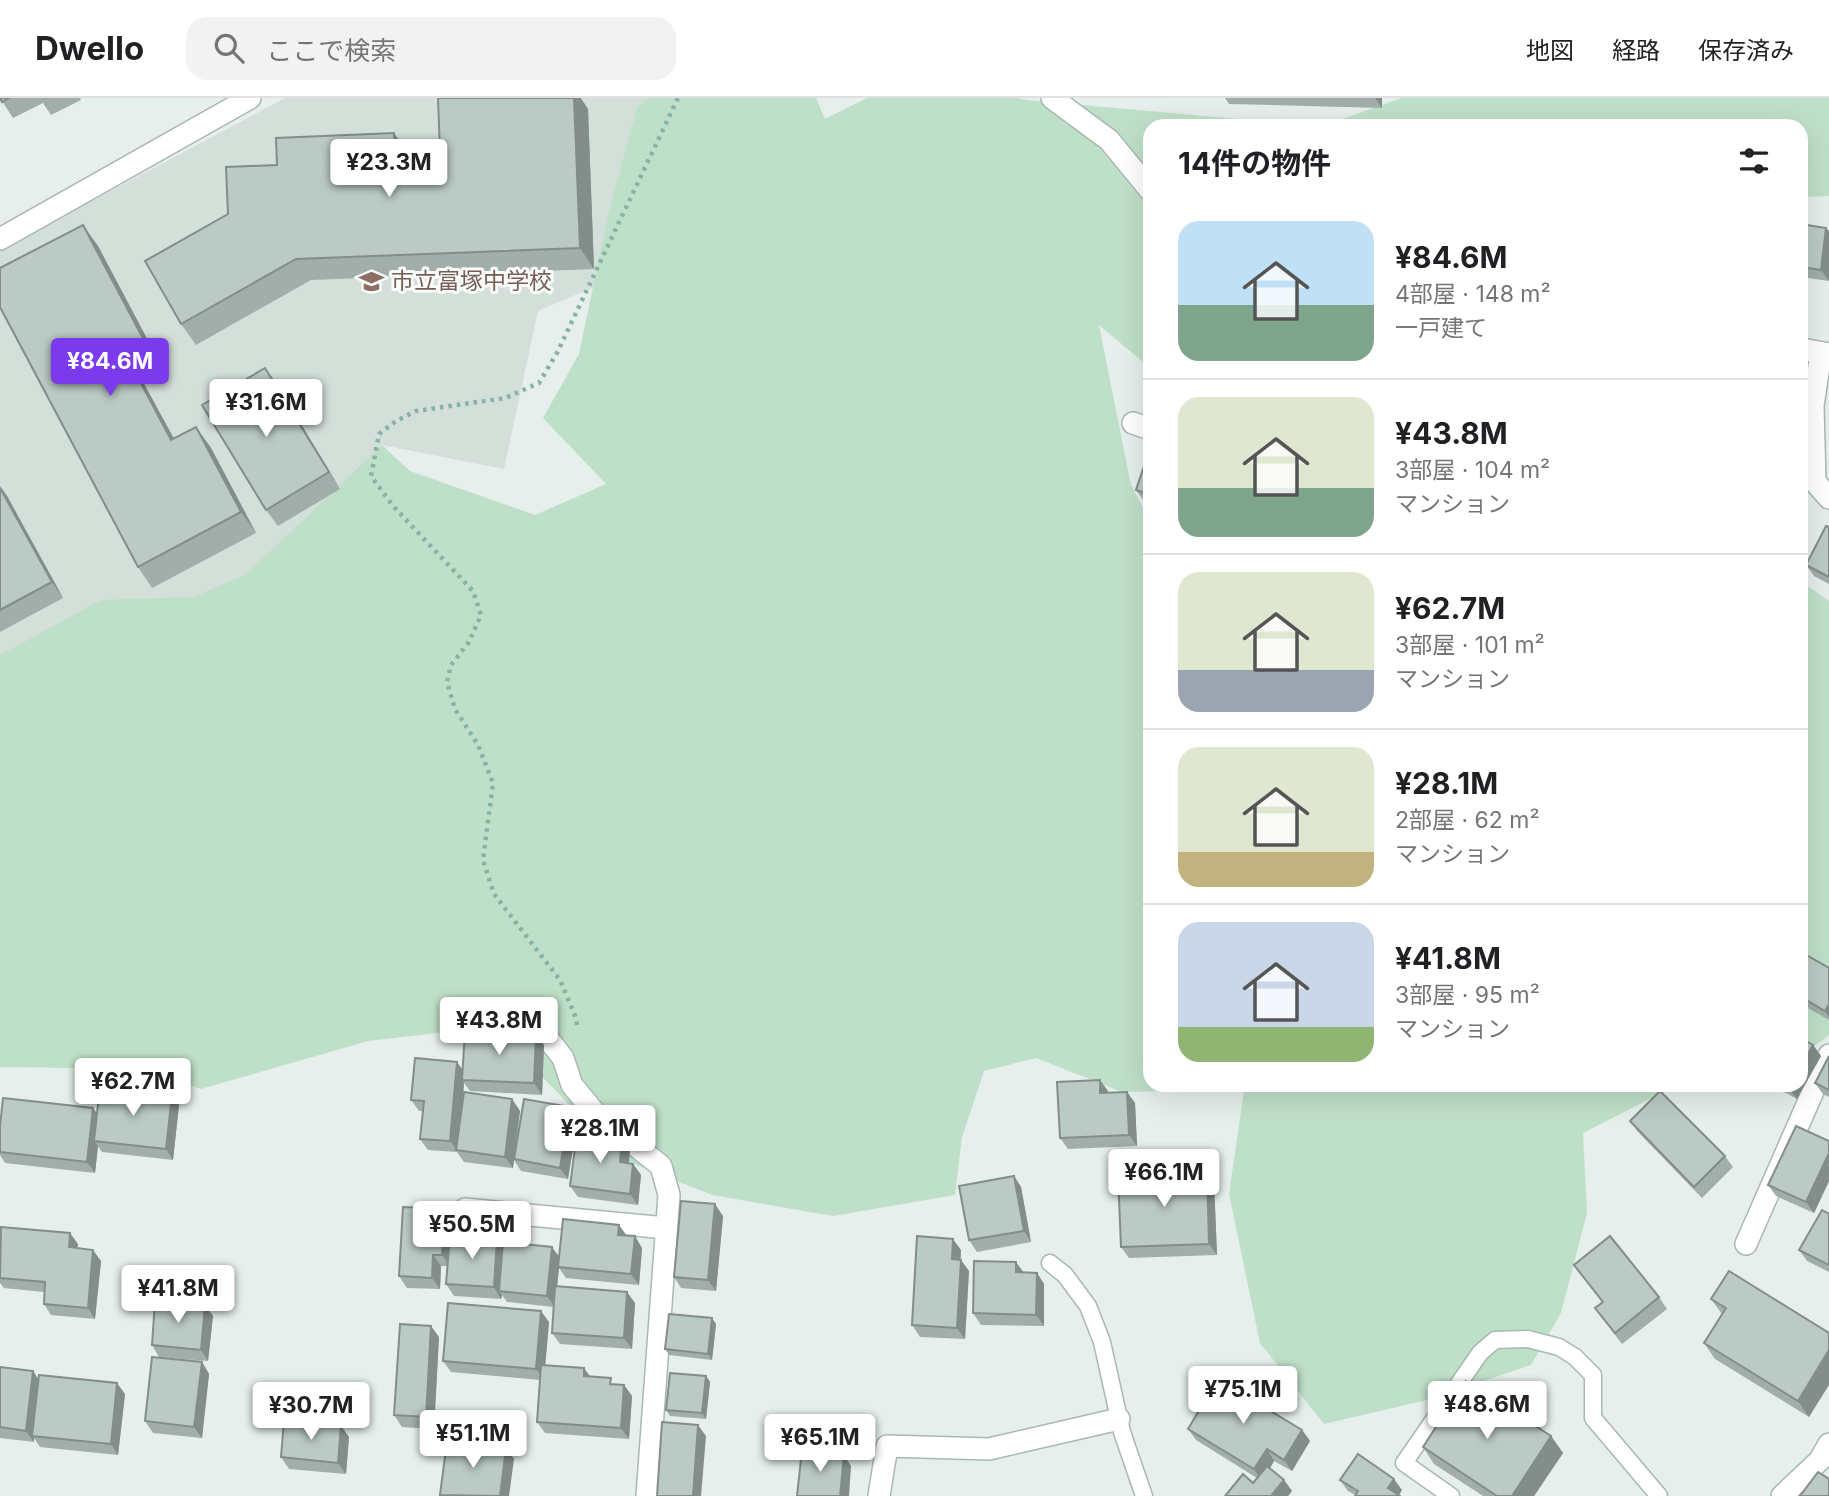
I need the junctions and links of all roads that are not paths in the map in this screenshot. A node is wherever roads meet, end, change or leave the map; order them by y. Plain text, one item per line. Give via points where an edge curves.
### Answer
1 (250, 98) edge
2 (1052, 98) edge
3 (1143, 181) edge
4 (0, 239) edge
5 (1817, 352) edge
6 (1829, 498) edge
7 (463, 1029) edge
8 (1829, 1055) edge
9 (465, 1209) dead end
10 (666, 1228) junction
11 (1746, 1244) dead end
12 (1049, 1263) dead end
13 (1119, 1419) junction
14 (1828, 1447) edge
15 (647, 1496) edge
16 (879, 1496) edge
17 (1144, 1496) edge
18 (1451, 1496) edge
19 (1659, 1496) edge
20 (1782, 1496) edge

1 - 4 street
2 - 3 street via 1109,140
5 - 6 street via 1815,482
7 - 10 street via 535,1022 563,1058 572,1085 595,1113 661,1166 669,1195
8 - 11 street
9 - 10 street
10 - 15 street
12 - 13 lane via 1065,1275 1088,1306 1102,1342
13 - 16 street via 989,1449 887,1446
13 - 17 lane
14 - 20 street
18 - 19 lane via 1404,1463 1480,1353 1495,1340 1528,1339 1559,1347 1593,1375 1593,1418

